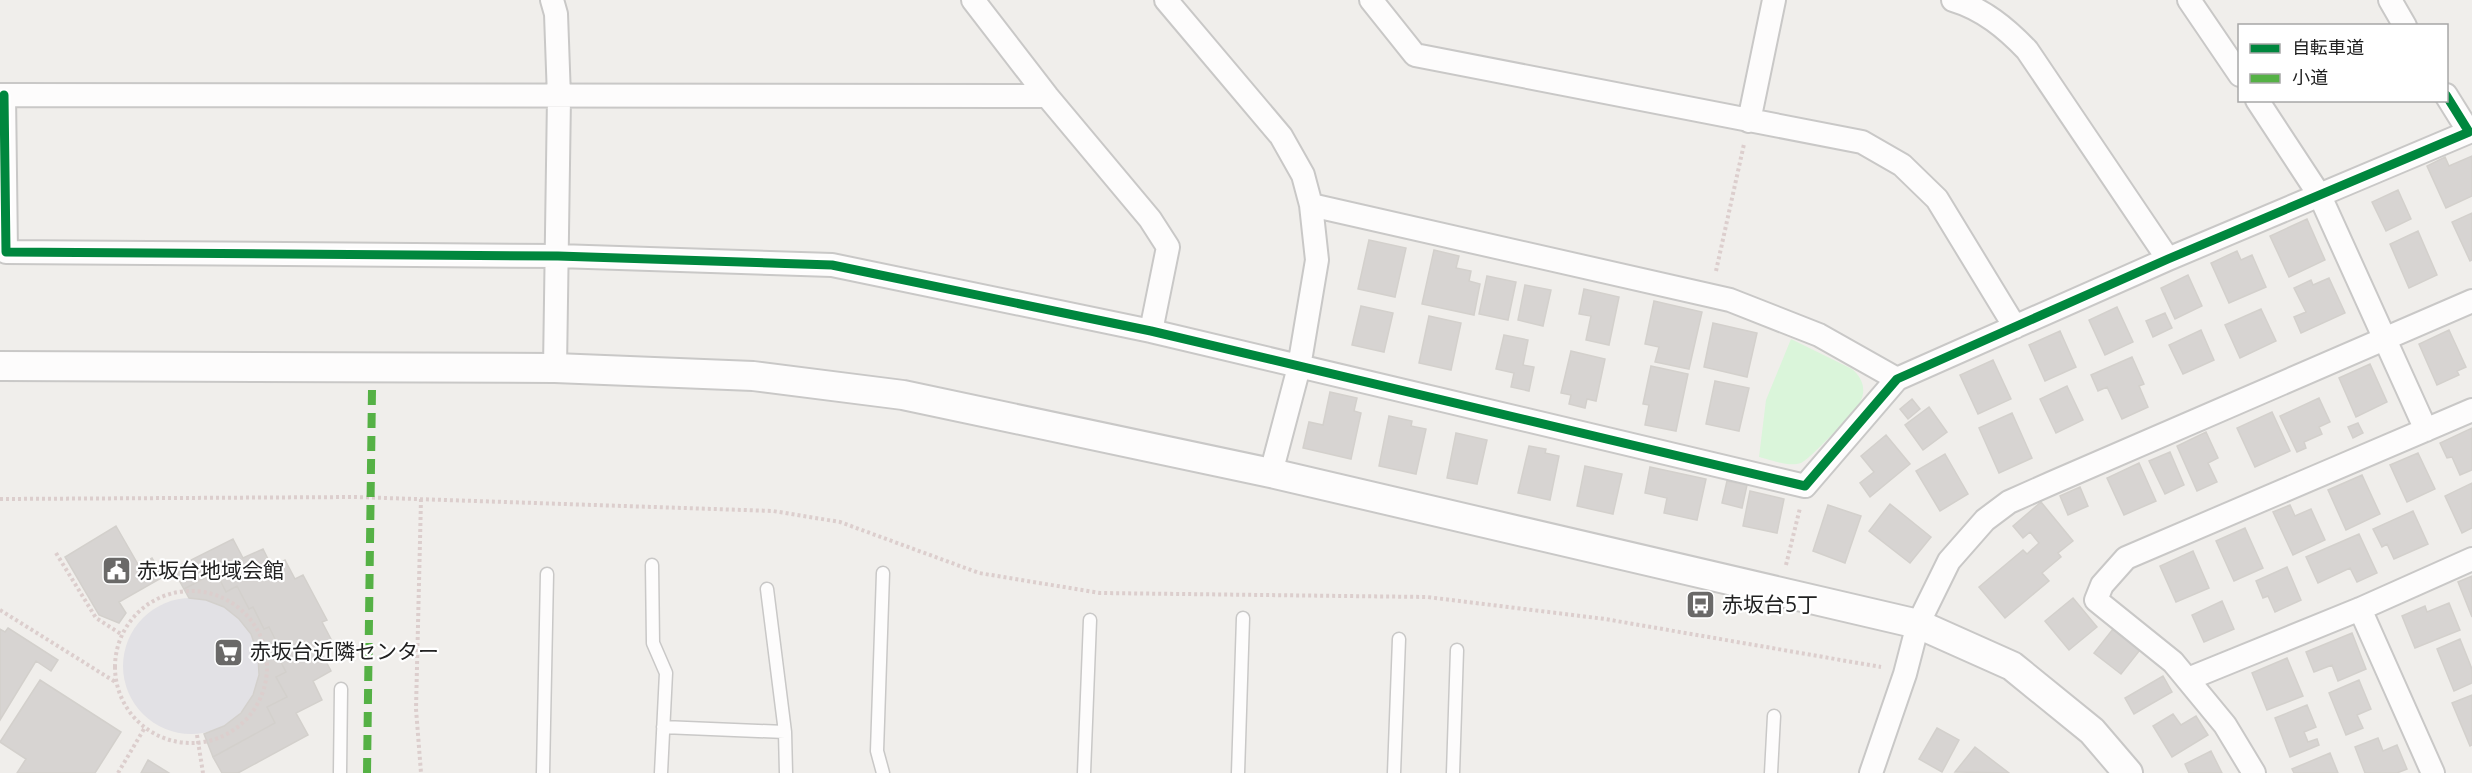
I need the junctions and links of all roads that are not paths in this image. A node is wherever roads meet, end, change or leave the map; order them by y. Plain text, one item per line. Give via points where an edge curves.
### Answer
1 (552, 0) edge
2 (973, 0) edge
3 (1166, 0) edge
4 (1371, 0) edge
5 (1774, 0) edge
6 (1953, 0) edge
7 (2189, 0) edge
8 (2390, 0) edge
9 (2404, 24) edge
10 (2238, 72) edge
11 (2, 95) edge
12 (1047, 96) junction
13 (560, 97) junction
14 (2448, 98) edge
15 (2258, 102) edge
16 (1749, 121) junction
17 (2320, 196) junction
18 (1311, 205) junction
19 (558, 256) junction
20 (2168, 259) junction
21 (2472, 301) edge
22 (2015, 327) junction
23 (1151, 331) junction
24 (2386, 339) junction
25 (0, 366) edge
26 (1299, 367) junction
27 (555, 368) junction
28 (1897, 379) junction
29 (2472, 410) edge
30 (2426, 430) junction
31 (1271, 473) junction
32 (2472, 559) edge
33 (652, 566) dead end
34 (883, 573) dead end
35 (547, 574) dead end
36 (767, 589) dead end
37 (2360, 609) junction
38 (1243, 618) dead end
39 (1090, 621) dead end
40 (1918, 624) junction
41 (1399, 639) dead end
42 (1457, 650) dead end
43 (2188, 679) junction
44 (341, 689) dead end
45 (1774, 716) dead end
46 (663, 727) junction
47 (785, 732) junction
48 (340, 773) edge
49 (543, 773) edge
50 (661, 773) edge
51 (786, 773) edge
52 (883, 773) edge
53 (1084, 773) edge
54 (1238, 773) edge
55 (1394, 773) edge
56 (1453, 773) edge
57 (1771, 773) edge
58 (1871, 773) edge
59 (2128, 773) edge
60 (2254, 773) edge
61 (2433, 773) edge

1 - 13 street
2 - 12 street
3 - 18 street via 1281,136 1303,175
4 - 16 street via 1415,55
5 - 16 street
6 - 20 street via 1968,4 2005,27 2027,50
7 - 10 street
8 - 9 street
11 - 13 street
11 - 19 street via 6,252
12 - 13 street
12 - 23 street via 1150,219 1168,247
13 - 19 street
14 - 17 street via 2469,132
15 - 17 street
16 - 22 street via 1862,142 1902,165 1937,199
17 - 20 street
17 - 24 street
18 - 26 street via 1317,260
18 - 28 street via 1730,300 1819,335
19 - 23 street via 832,265
19 - 27 street
20 - 22 street
21 - 24 street
22 - 28 street
23 - 26 street
24 - 30 street
24 - 40 street via 2009,502 1984,520 1949,561
25 - 27 street
26 - 28 street via 1805,486
26 - 31 street
27 - 31 street via 753,376 903,394
29 - 30 street
30 - 43 street via 2126,558 2102,585 2096,600 2173,662
31 - 40 street
32 - 37 street
33 - 46 lane via 653,643 666,673
34 - 52 lane via 877,751
35 - 49 lane
36 - 47 lane
37 - 43 street
37 - 61 street
38 - 54 lane
39 - 53 lane
40 - 58 street
40 - 59 street via 2012,666 2092,731
41 - 55 lane
42 - 56 lane
43 - 60 street via 2225,725
44 - 48 lane
45 - 57 lane
46 - 47 lane
46 - 50 lane
47 - 51 lane

